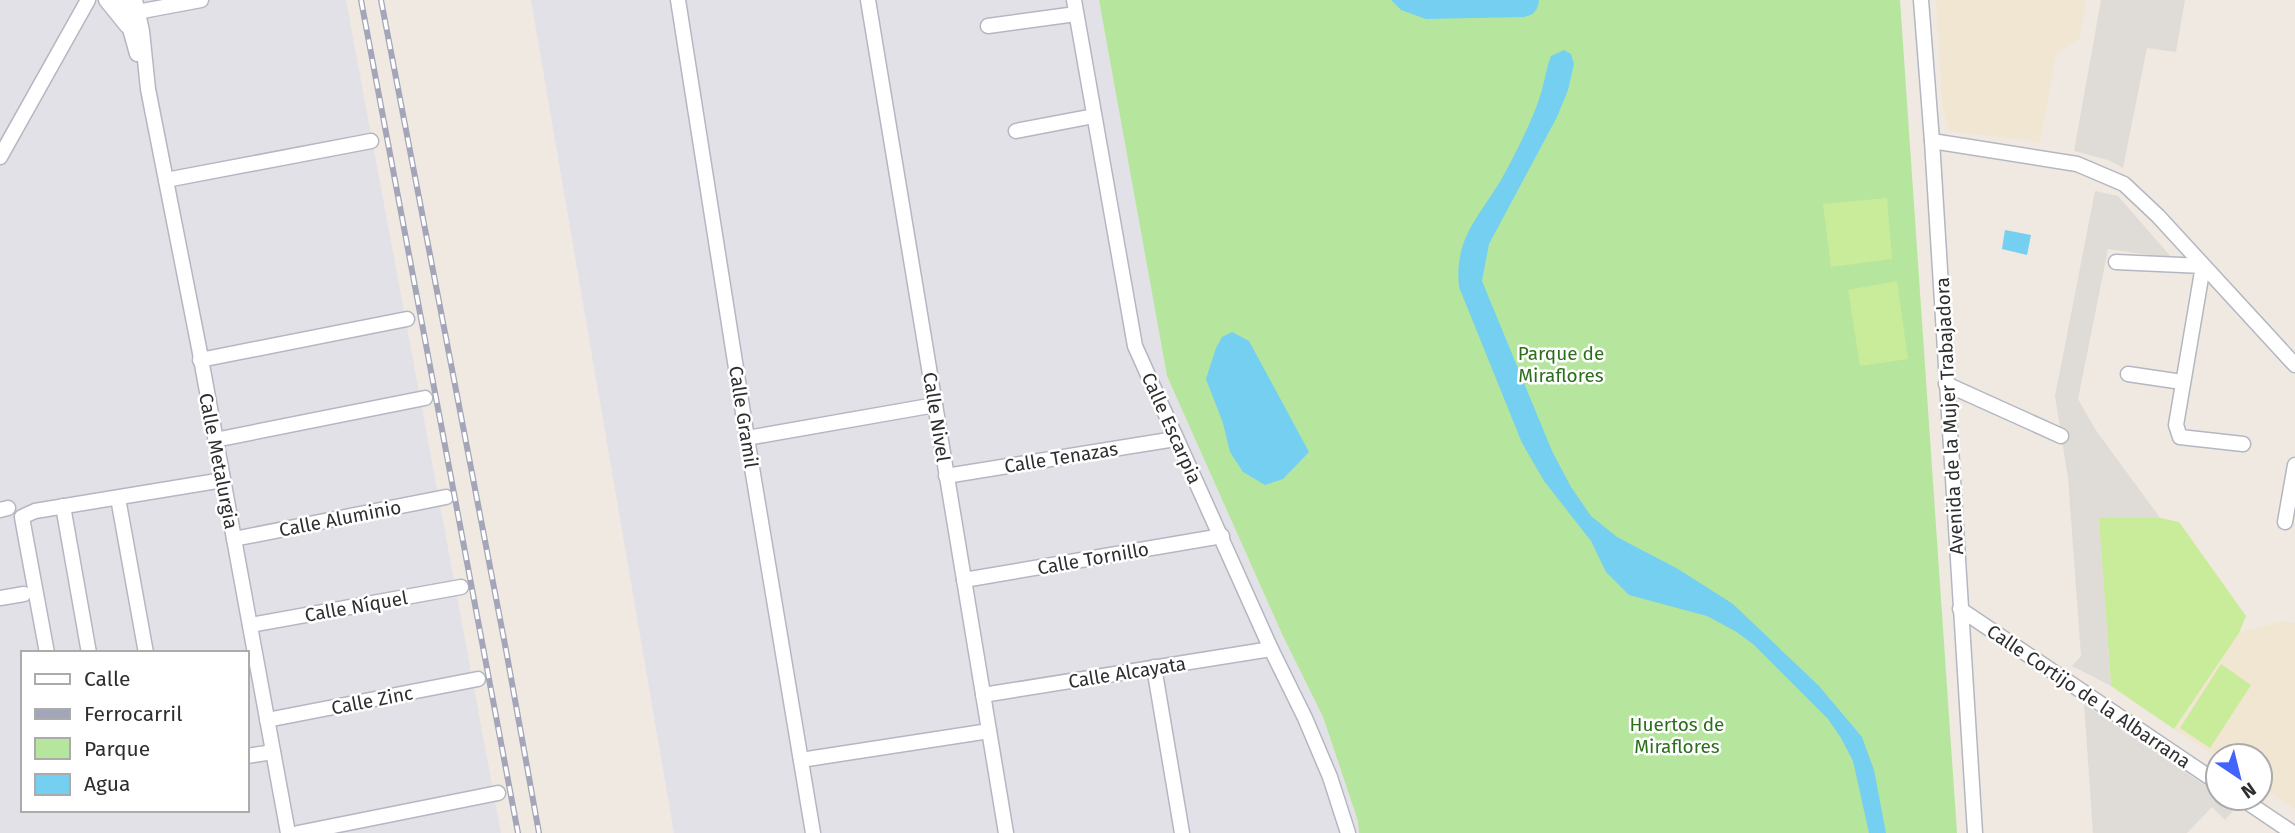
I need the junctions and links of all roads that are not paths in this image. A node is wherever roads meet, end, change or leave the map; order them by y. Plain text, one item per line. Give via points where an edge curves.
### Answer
1 (122, 0) edge
2 (201, 0) edge
3 (678, 0) edge
4 (868, 0) edge
5 (1921, 0) edge
6 (106, 1) edge
7 (133, 4) edge
8 (86, 5) edge
9 (1075, 7) edge
10 (988, 26) dead end
11 (131, 33) junction
12 (148, 89) junction
13 (1094, 116) junction
14 (1016, 131) dead end
15 (371, 141) dead end
16 (1932, 141) junction
17 (0, 157) edge
18 (166, 180) junction
19 (2116, 262) dead end
20 (2203, 266) junction
21 (407, 319) dead end
22 (200, 359) junction
23 (2295, 365) edge
24 (2128, 374) dead end
25 (2182, 382) junction
26 (1947, 384) junction
27 (425, 398) dead end
28 (935, 405) junction
29 (2061, 436) dead end
30 (747, 438) junction
31 (1175, 439) junction
32 (215, 440) junction
33 (2243, 444) dead end
34 (2295, 465) edge
35 (947, 476) junction
36 (223, 480) junction
37 (446, 497) dead end
38 (118, 498) junction
39 (63, 506) junction
40 (2286, 522) dead end
41 (1222, 536) junction
42 (234, 539) junction
43 (964, 580) junction
44 (461, 587) dead end
45 (24, 593) dead end
46 (0, 598) edge
47 (1960, 609) junction
48 (250, 625) junction
49 (1271, 649) junction
50 (47, 651) edge
51 (89, 651) edge
52 (146, 651) edge
53 (250, 658) edge
54 (1153, 667) junction
55 (478, 679) dead end
56 (983, 695) junction
57 (267, 720) junction
58 (989, 731) junction
59 (273, 752) junction
60 (248, 756) edge
61 (801, 760) junction
62 (2204, 774) edge
63 (498, 793) dead end
64 (2262, 812) edge
65 (288, 833) edge
66 (298, 833) edge
67 (813, 833) edge
68 (1006, 833) edge
69 (1182, 833) edge
70 (1348, 833) edge
71 (1975, 833) edge
72 (2293, 833) edge

1 - 11 street, Calle Metalurgia
2 - 7 street
3 - 30 street, Calle Gramil
4 - 28 street, Calle Nivel
5 - 16 street, Avenida de la Mujer Trabajadora
6 - 8 street
6 - 11 street
7 - 12 street, Calle Metalurgia
8 - 17 street
9 - 10 street
9 - 13 street, Calle Escarpia
11 - 12 street, Calle Metalurgia
12 - 18 street, Calle Metalurgia
13 - 14 street
13 - 31 street, Calle Escarpia via 1135,346
15 - 18 street
16 - 20 street via 2077,164 2111,177 2124,184
16 - 26 street, Avenida de la Mujer Trabajadora
18 - 22 street, Calle Metalurgia
19 - 20 street
20 - 23 street
20 - 25 street
21 - 22 street
22 - 32 street, Calle Metalurgia
24 - 25 street
25 - 33 street via 2176,425 2180,437
26 - 29 street
26 - 47 street, Avenida de la Mujer Trabajadora
27 - 32 street
28 - 30 street
28 - 35 street, Calle Nivel
30 - 61 street, Calle Gramil
31 - 35 street, Calle Tenazas
31 - 41 street, Calle Escarpia
32 - 36 street, Calle Metalurgia
34 - 40 street
35 - 43 street, Calle Nivel
36 - 38 street
36 - 42 street, Calle Metalurgia
37 - 42 street, Calle Aluminio
38 - 39 street
38 - 52 street
39 - 50 street via 22,517
39 - 51 street
41 - 43 street, Calle Tornillo
41 - 49 street, Calle Escarpia
42 - 48 street, Calle Metalurgia
43 - 56 street, Calle Nivel
44 - 48 street, Calle Níquel
45 - 46 street
47 - 62 street, Calle Cortijo de la Albarrana
47 - 71 street, Avenida de la Mujer Trabajadora
48 - 53 street, Calle Metalurgia
49 - 54 street, Calle Alcayata
49 - 70 street, Calle Escarpia via 1306,719
53 - 57 street, Calle Metalurgia
54 - 56 street, Calle Alcayata
54 - 69 street
55 - 57 street, Calle Zinc
56 - 58 street, Calle Nivel
57 - 59 street, Calle Metalurgia
58 - 61 street
58 - 68 street, Calle Nivel
59 - 60 street
59 - 65 street, Calle Metalurgia
61 - 67 street, Calle Gramil
63 - 66 street
64 - 72 street

